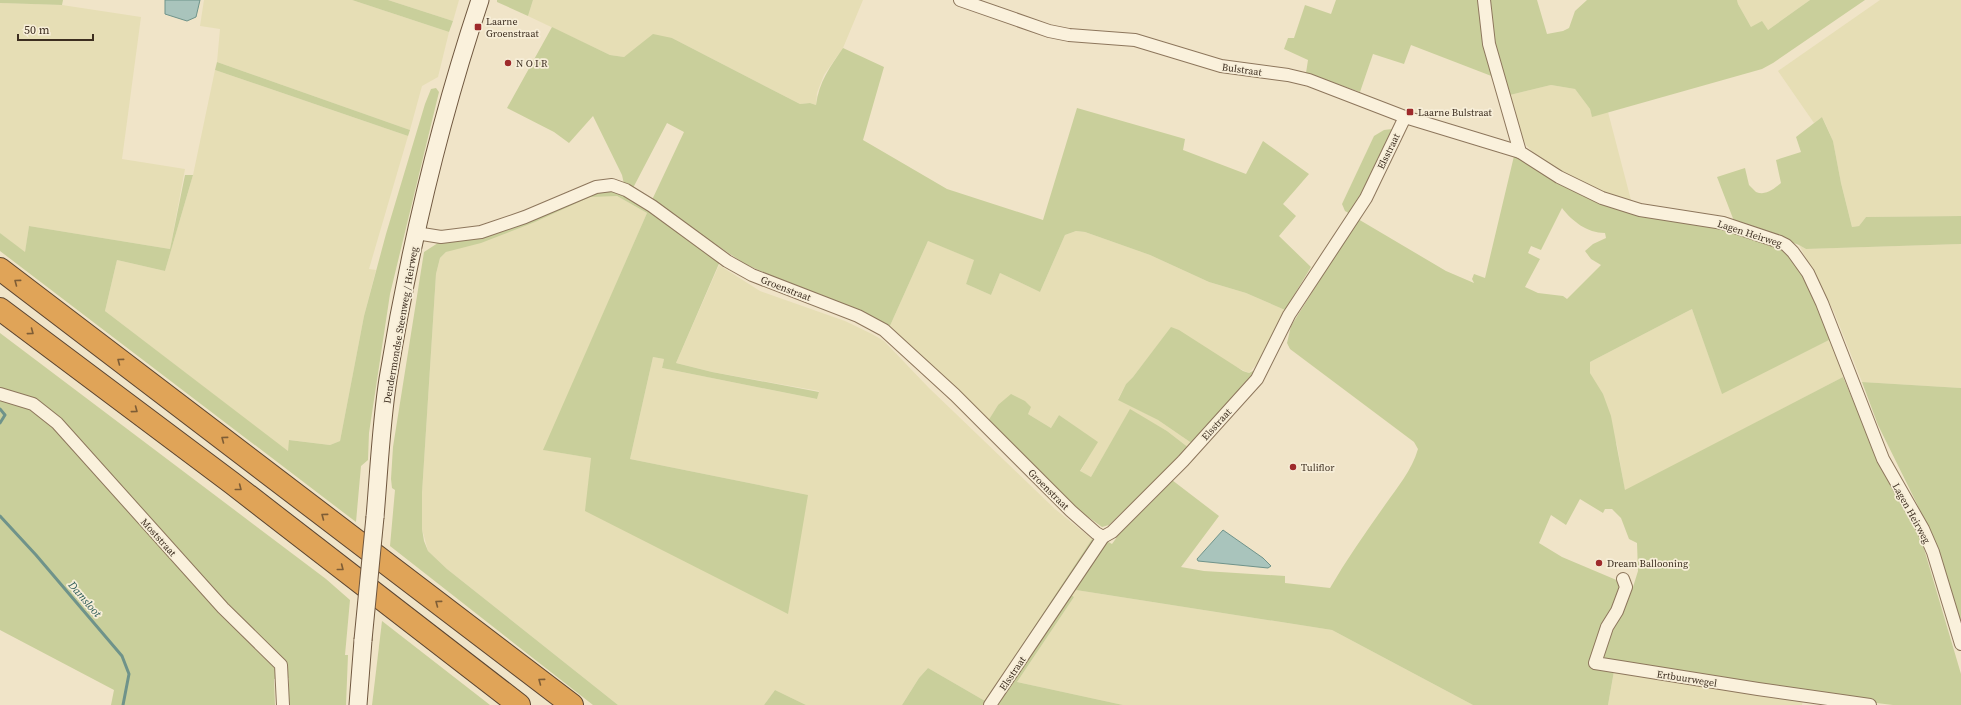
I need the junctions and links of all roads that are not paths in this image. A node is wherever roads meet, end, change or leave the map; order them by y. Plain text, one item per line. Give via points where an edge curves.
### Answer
1 (480, 0) edge
2 (960, 0) edge
3 (1484, 0) edge
4 (1405, 117) junction
5 (1520, 152) junction
6 (416, 233) junction
7 (0, 269) edge
8 (0, 309) edge
9 (0, 394) edge
10 (1103, 536) junction
11 (1623, 580) dead end
12 (1961, 644) edge
13 (283, 705) edge
14 (358, 705) edge
15 (519, 705) edge
16 (572, 705) edge
17 (990, 705) edge
18 (1870, 705) edge

1 - 6 main road, Dendermondse Steenweg / Heirweg via 434,154
2 - 4 street, Bulstraat via 1069,35 1135,40 1221,66 1309,80
3 - 5 street via 1489,44
4 - 5 street, Bulstraat
4 - 10 street, Elsstraat via 1366,198 1288,315 1257,379 1183,461 1112,532
5 - 12 street, Lagen Heirweg via 1558,177 1602,198 1640,210 1724,223 1780,242 1793,252 1808,273 1822,303 1883,459 1923,529 1933,552
6 - 10 street, Groenstraat via 441,237 481,232 525,217 596,187 612,185 626,190 727,261 752,275 858,316 884,330 956,395 1072,511 1096,533
6 - 14 main road, Dendermondse Steenweg / Heirweg, bridge via 388,380
16 -> 7 highway
8 -> 15 highway via 232,483
9 - 13 street, Moststraat via 33,404 57,423 223,608 281,665
10 - 17 street, Elsstraat
11 - 18 street, Ertbuurwegel via 1626,588 1607,627 1594,663 1758,690

